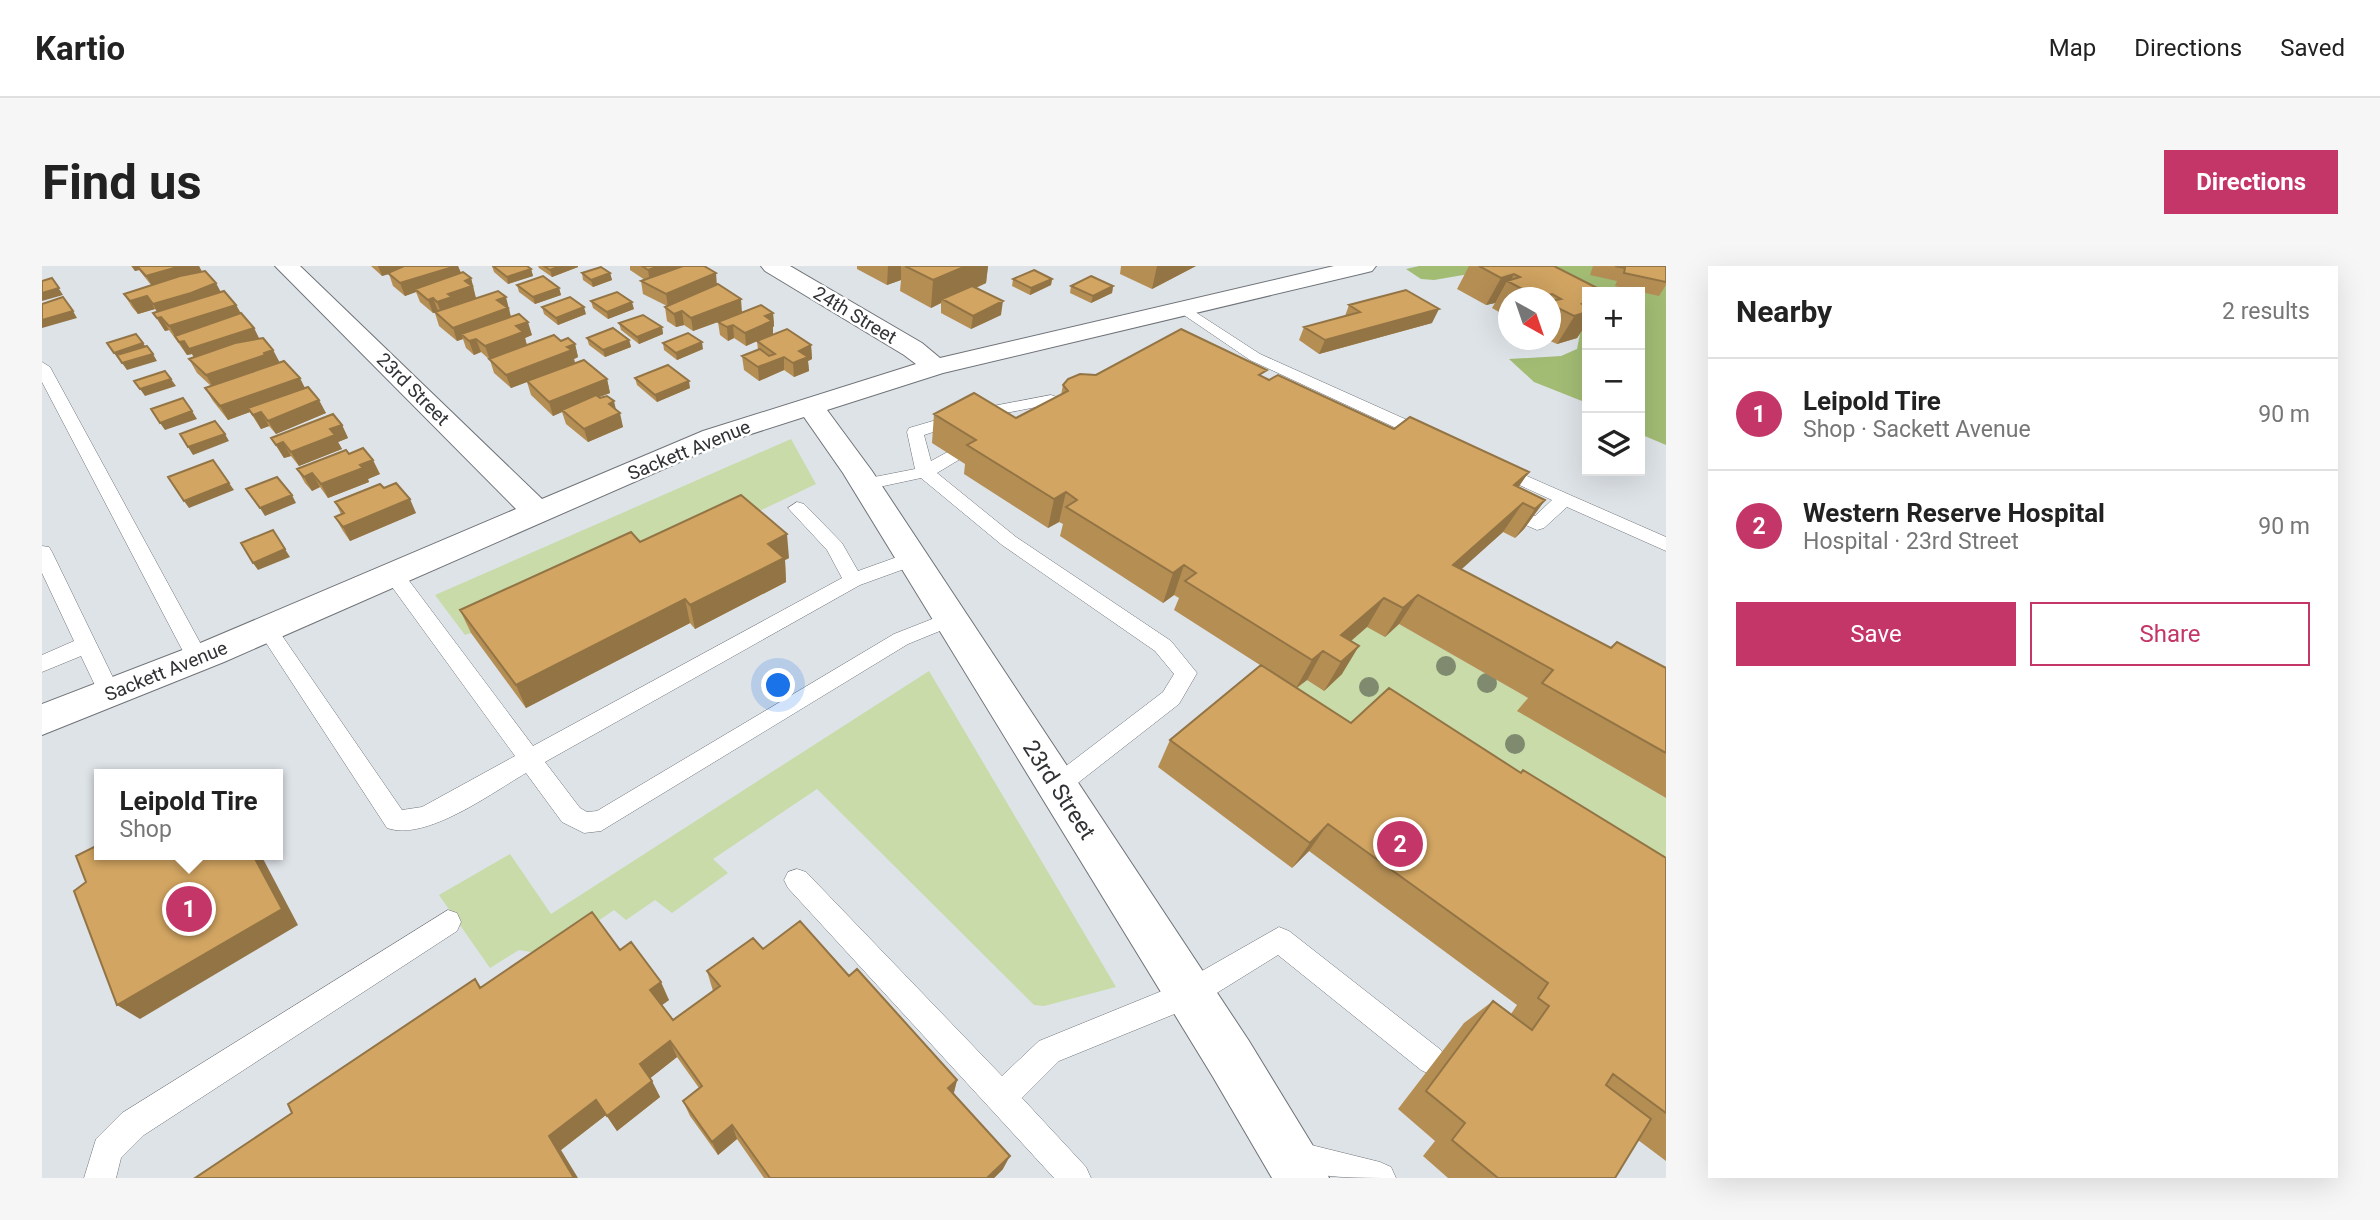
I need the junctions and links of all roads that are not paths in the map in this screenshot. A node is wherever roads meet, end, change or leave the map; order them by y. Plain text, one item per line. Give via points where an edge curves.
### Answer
1 (287, 266) edge
2 (773, 266) edge
3 (1364, 266) edge
4 (1260, 268) edge
5 (1291, 282) junction
6 (1183, 308) junction
7 (1221, 334) junction
8 (1197, 338) edge
9 (1239, 346) junction
10 (1239, 366) edge
11 (42, 367) edge
12 (935, 367) junction
13 (810, 406) junction
14 (1441, 442) edge
15 (1478, 459) edge
16 (925, 472) junction
17 (865, 484) junction
18 (1564, 499) junction
19 (1487, 500) edge
20 (797, 508) dead end
21 (538, 513) junction
22 (1666, 545) edge
23 (42, 552) edge
24 (911, 559) junction
25 (394, 575) junction
26 (853, 580) junction
27 (950, 619) junction
28 (267, 629) junction
29 (85, 645) junction
30 (198, 659) junction
31 (42, 664) edge
32 (110, 694) junction
33 (42, 720) edge
34 (530, 759) junction
35 (1057, 786) junction
36 (797, 880) dead end
37 (448, 922) dead end
38 (1189, 993) junction
39 (1431, 1060) dead end
40 (1001, 1097) junction
41 (1295, 1167) edge
42 (100, 1178) edge
43 (1075, 1178) edge
44 (1380, 1178) edge

1 - 21 street, 23rd Street
2 - 12 street, 24th Street via 913,349
3 - 5 street, Sackett Avenue
4 - 5 street
5 - 6 street, Sackett Avenue
6 - 7 lane
6 - 12 street, Sackett Avenue
7 - 8 lane
7 - 9 lane
9 - 10 lane
9 - 14 lane
11 - 30 lane
12 - 13 street, Sackett Avenue
13 - 17 street, 23rd Street
13 - 21 street, Sackett Avenue via 713,437
15 - 18 lane
16 - 16 lane via 915,432 1057,397 1000,430
16 - 17 lane
16 - 35 lane via 1010,541 1163,646 1186,673 1171,698
17 - 24 street, 23rd Street
18 - 19 lane via 1537,524
18 - 22 lane
20 - 26 lane via 835,547
21 - 25 street, Sackett Avenue
23 - 29 lane
24 - 26 lane
24 - 27 street, 23rd Street
25 - 28 street, Sackett Avenue
25 - 34 lane
26 - 34 lane
27 - 34 lane via 901,639 601,821 584,823 571,815
27 - 35 street, 23rd Street
28 - 30 street, Sackett Avenue
28 - 34 lane via 396,821 426,817
29 - 31 lane
29 - 32 lane
30 - 32 street, Sackett Avenue
32 - 33 street, Sackett Avenue
35 - 38 street, 23rd Street
36 - 40 lane
37 - 42 lane via 133,1124 107,1150
38 - 39 lane via 1279,940
38 - 40 lane via 1049,1051
38 - 41 street, 23rd Street
40 - 43 lane
41 - 44 lane

